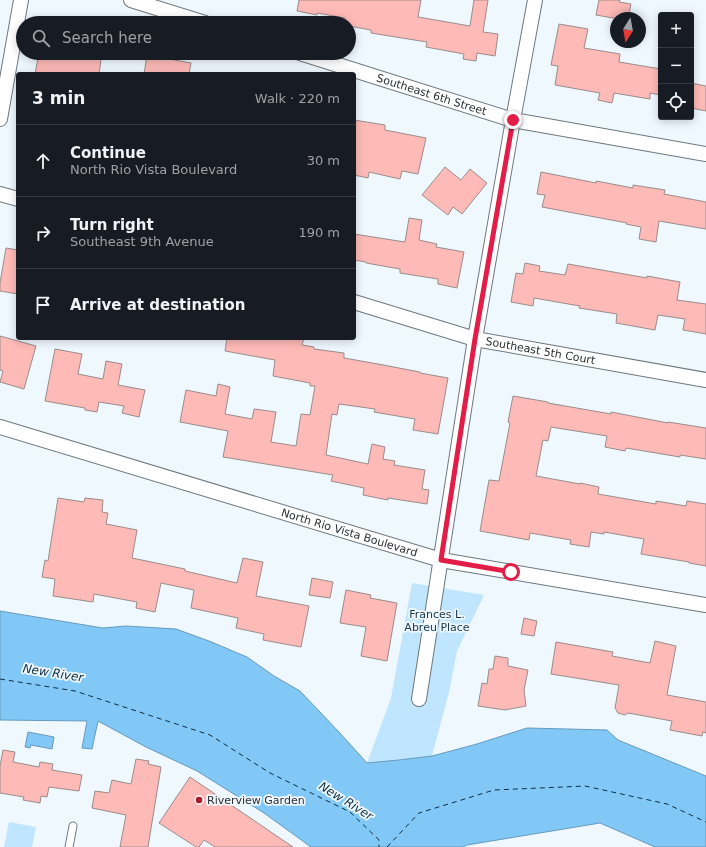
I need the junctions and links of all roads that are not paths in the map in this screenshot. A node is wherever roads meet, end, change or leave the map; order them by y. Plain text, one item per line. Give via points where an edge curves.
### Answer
1 (21, 0) edge
2 (131, 0) edge
3 (535, 0) edge
4 (18, 16) edge
5 (182, 16) edge
6 (16, 28) edge
7 (322, 60) edge
8 (0, 119) edge
9 (513, 120) junction
10 (706, 154) edge
11 (0, 194) edge
12 (16, 198) edge
13 (356, 303) edge
14 (475, 339) junction
15 (706, 380) edge
16 (0, 427) edge
17 (441, 560) junction
18 (706, 605) edge
19 (419, 699) dead end
20 (73, 826) dead end
21 (69, 847) edge

1 - 4 street
2 - 5 street
3 - 9 street
6 - 8 street
7 - 9 street, Southeast 6th Street
9 - 10 street, Southeast 6th Street
9 - 14 street
11 - 12 street
13 - 14 street, Southeast 5th Court
14 - 15 street, Southeast 5th Court
14 - 17 street
16 - 17 street, North Rio Vista Boulevard
17 - 18 street, North Rio Vista Boulevard
17 - 19 street
20 - 21 lane

